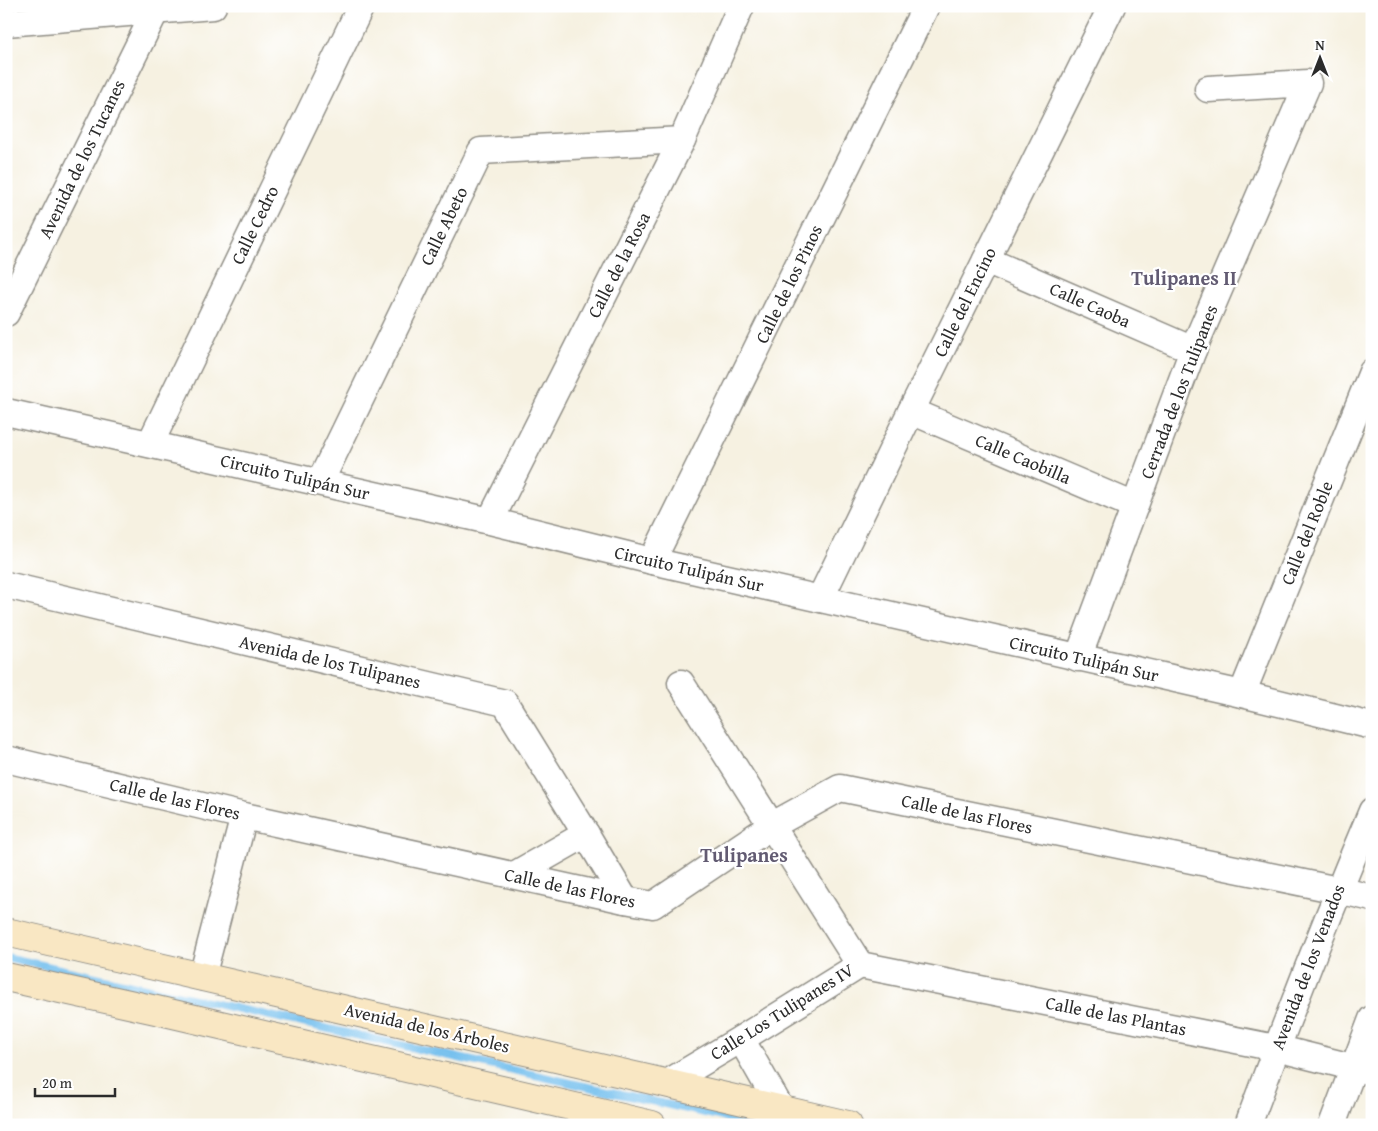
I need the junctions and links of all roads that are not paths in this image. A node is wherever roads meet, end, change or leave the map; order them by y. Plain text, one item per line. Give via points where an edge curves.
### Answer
1 (213, 6) edge
2 (361, 6) edge
3 (741, 6) edge
4 (926, 6) edge
5 (1112, 6) edge
6 (157, 8) edge
7 (6, 23) edge
8 (1208, 89) dead end
9 (682, 140) junction
10 (986, 260) junction
11 (6, 312) edge
12 (1193, 350) junction
13 (1372, 372) edge
14 (6, 412) edge
15 (911, 412) junction
16 (150, 444) junction
17 (320, 482) junction
18 (1135, 506) junction
19 (490, 521) junction
20 (652, 561) junction
21 (6, 585) edge
22 (820, 599) junction
23 (1078, 658) junction
24 (681, 683) dead end
25 (1242, 694) junction
26 (1372, 726) edge
27 (6, 759) edge
28 (1372, 811) edge
29 (244, 816) junction
30 (771, 826) junction
31 (586, 834) junction
32 (514, 875) junction
33 (1338, 890) junction
34 (1372, 898) edge
35 (625, 900) junction
36 (6, 932) edge
37 (860, 965) junction
38 (6, 977) edge
39 (202, 977) junction
40 (1372, 1019) edge
41 (741, 1039) junction
42 (1276, 1048) junction
43 (1362, 1069) edge
44 (669, 1082) junction
45 (781, 1109) junction
46 (652, 1125) edge
47 (848, 1125) edge
48 (1248, 1125) edge
49 (1332, 1125) edge

1 - 6 street
2 - 16 street, Calle Cedro
3 - 9 street, Calle de la Rosa
4 - 20 street, Calle de los Pinos
5 - 10 street, Calle del Encino
6 - 7 street
6 - 11 street, Avenida de los Tucanes
8 - 12 street, Cerrada de los Tulipanes via 1308,83
9 - 17 street, Calle Abeto via 481,151
9 - 19 street, Calle de la Rosa
10 - 12 street, Calle Caoba
10 - 15 street, Calle del Encino
12 - 18 street, Cerrada de los Tulipanes
13 - 25 street, Calle del Roble
14 - 16 street, Circuito Tulipán Sur
15 - 18 street, Calle Caobilla
15 - 22 street, Calle del Encino
16 - 17 street, Circuito Tulipán Sur
17 - 19 street, Circuito Tulipán Sur
18 - 23 street, Cerrada de los Tulipanes
19 - 20 street, Circuito Tulipán Sur
20 - 22 street, Circuito Tulipán Sur
21 - 31 street, Avenida de los Tulipanes via 505,703
22 - 23 street, Circuito Tulipán Sur
23 - 25 street, Circuito Tulipán Sur
24 - 30 street, Calle Los Tulipanes IV
25 - 26 street, Circuito Tulipán Sur
27 - 29 street, Calle de las Flores
28 - 33 street, Avenida de los Venados
29 - 32 street, Calle de las Flores
29 - 39 street
30 - 33 street, Calle de las Flores via 840,788
30 - 35 street, Calle de las Flores via 653,905
30 - 37 street, Calle Los Tulipanes IV
31 - 32 street
31 - 35 street, Avenida de los Tulipanes
32 - 35 street, Calle de las Flores
33 - 34 street, Calle de las Flores
33 - 42 street, Avenida de los Venados
36 - 39 main road, Avenida de los Árboles
37 - 41 street, Calle Los Tulipanes IV
37 - 42 street, Calle de las Plantas
38 - 46 main road
39 - 44 main road, Avenida de los Árboles
40 - 43 street
41 - 44 street, Calle Los Tulipanes IV
41 - 45 street
42 - 43 street, Calle de las Plantas
42 - 48 street, Avenida de los Venados
43 - 49 street
44 - 45 main road, Avenida de los Árboles
45 - 47 main road, Avenida de los Árboles

